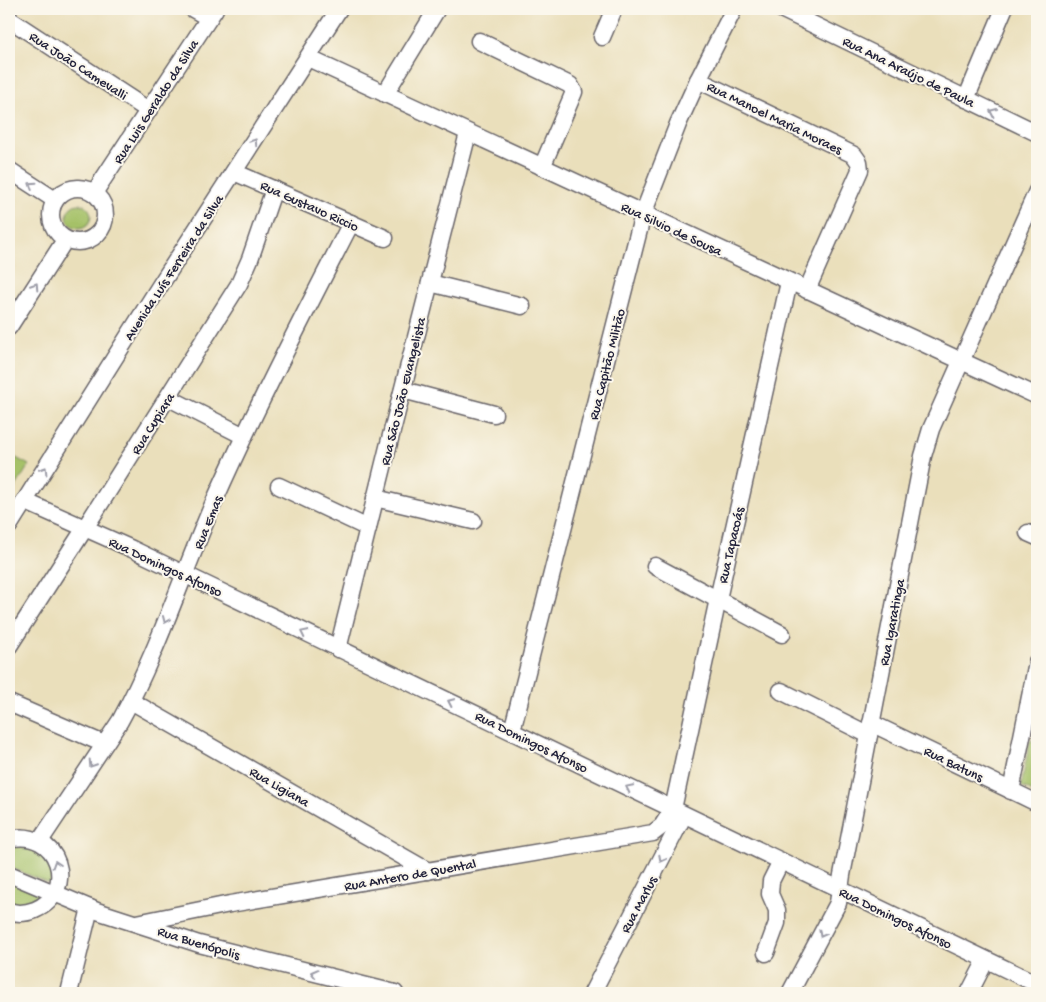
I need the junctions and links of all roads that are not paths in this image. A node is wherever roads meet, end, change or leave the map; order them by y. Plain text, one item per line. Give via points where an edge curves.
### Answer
1 (193, 9) edge
2 (339, 9) edge
3 (437, 9) edge
4 (614, 9) edge
5 (734, 9) edge
6 (784, 9) edge
7 (1004, 9) edge
8 (212, 14) edge
9 (9, 19) edge
10 (602, 37) dead end
11 (479, 41) dead end
12 (308, 58) junction
13 (698, 80) junction
14 (385, 94) junction
15 (966, 99) junction
16 (148, 110) junction
17 (468, 133) junction
18 (1037, 133) edge
19 (542, 167) junction
20 (9, 170) edge
21 (234, 172) junction
22 (274, 189) junction
23 (1037, 192) edge
24 (94, 193) junction
25 (55, 200) junction
26 (643, 214) junction
27 (351, 223) junction
28 (385, 238) dead end
29 (65, 240) junction
30 (789, 282) junction
31 (430, 283) junction
32 (807, 290) junction
33 (522, 306) dead end
34 (10, 321) edge
35 (961, 361) junction
36 (402, 390) junction
37 (1037, 396) edge
38 (168, 398) junction
39 (494, 414) dead end
40 (244, 436) junction
41 (279, 486) dead end
42 (375, 498) junction
43 (24, 501) junction
44 (472, 521) dead end
45 (9, 526) edge
46 (85, 528) junction
47 (368, 528) junction
48 (655, 566) dead end
49 (185, 575) junction
50 (718, 599) junction
51 (782, 634) dead end
52 (9, 646) edge
53 (338, 649) junction
54 (1037, 662) edge
55 (782, 691) dead end
56 (131, 701) junction
57 (9, 703) edge
58 (870, 729) junction
59 (512, 731) junction
60 (104, 744) junction
61 (1012, 791) junction
62 (1037, 803) edge
63 (679, 812) junction
64 (9, 838) edge
65 (40, 841) junction
66 (781, 861) junction
67 (428, 871) junction
68 (9, 874) edge
69 (841, 890) junction
70 (54, 893) junction
71 (90, 908) junction
72 (9, 911) edge
73 (137, 923) junction
74 (766, 953) dead end
75 (986, 960) junction
76 (1037, 984) edge
77 (69, 993) edge
78 (392, 993) edge
79 (592, 993) edge
80 (790, 993) edge
81 (969, 993) edge

1 - 8 street
2 - 12 street, Avenida Luís Ferreira da Silva
3 - 14 street
4 - 10 street
5 - 13 street, Rua Capitão Militão
6 - 15 street, Rua Ana Araújo de Paula
7 - 15 street
8 - 16 street, Rua Luis Geraldo da Silva
9 - 16 street, Rua João Camevalli
11 - 19 street via 570,85 574,92
12 - 14 street, Rua Silvio de Sousa
21 -> 12 street, Avenida Luís Ferreira da Silva
13 - 26 street, Rua Capitão Militão
13 - 32 street, Rua Manoel Maria Moraes via 854,155 860,162 860,170
14 - 17 street, Rua Silvio de Sousa
18 -> 15 street, Rua Ana Araújo de Paula
16 - 24 street, Rua Luis Geraldo da Silva
17 - 19 street, Rua Silvio de Sousa
17 - 31 street, Rua São João Evangelista
19 - 26 street, Rua Silvio de Sousa
25 -> 20 street
21 - 22 street, Rua Gustavo Riccio
43 -> 21 street, Avenida Luís Ferreira da Silva
22 - 27 street, Rua Gustavo Riccio
22 - 38 street, Rua Cupiara via 239,284
23 - 35 street, Rua Igaratinga
24 - 25 street via 77,187 61,193
24 - 29 street via 104,206 101,229 89,240
25 - 29 street via 50,217 58,234
26 - 30 street, Rua Silvio de Sousa
26 - 59 street, Rua Capitão Militão
27 - 28 street, Rua Gustavo Riccio
27 - 40 street, Rua Emas
34 -> 29 street
30 - 32 street, Rua Silvio de Sousa
30 - 50 street, Rua Tapacoás
31 - 33 street
31 - 36 street, Rua São João Evangelista
32 - 35 street, Rua Silvio de Sousa
35 - 37 street, Rua Silvio de Sousa
35 - 58 street, Rua Igaratinga via 931,429 923,456
36 - 39 street
36 - 42 street, Rua São João Evangelista
38 - 40 street
38 - 46 street, Rua Cupiara
40 - 49 street, Rua Emas
41 - 47 street
42 - 44 street
42 - 47 street, Rua São João Evangelista
43 - 45 street, Avenida Luís Ferreira da Silva
43 - 46 street, Rua Domingos Afonso
46 - 49 street, Rua Domingos Afonso
46 - 52 street, Rua Cupiara
47 - 53 street, Rua São João Evangelista
48 - 50 street
53 -> 49 street, Rua Domingos Afonso
49 -> 56 street, Rua Emas
50 - 51 street
50 - 63 street, Rua Tapacoás
59 -> 53 street, Rua Domingos Afonso
54 - 61 street
55 - 58 street, Rua Batuns
56 - 60 street, Rua Emas
56 - 67 street, Rua Ligiana
57 - 60 street
58 - 61 street, Rua Batuns
58 - 69 street, Rua Igaratinga
63 -> 59 street, Rua Domingos Afonso
60 -> 65 street, Rua Emas
61 - 62 street, Rua Batuns
63 - 66 street, Rua Domingos Afonso
63 - 67 street, Rua Antero de Quental via 653,833 579,850
63 -> 79 street, Rua Marlus
64 - 65 street via 30,837
70 -> 65 street via 58,865 50,849
66 - 69 street, Rua Domingos Afonso
66 - 74 street via 771,881 770,894 777,910 777,924
67 - 73 street, Rua Antero de Quental
68 - 70 street, Rua Buenópolis
69 - 75 street, Rua Domingos Afonso
69 -> 80 street, Rua Igaratinga via 833,915
70 - 71 street, Rua Buenópolis
70 - 72 street via 48,901 31,911
71 - 73 street, Rua Buenópolis
71 - 77 street
78 -> 73 street, Rua Buenópolis via 199,944
75 - 76 street, Rua Domingos Afonso
75 - 81 street

